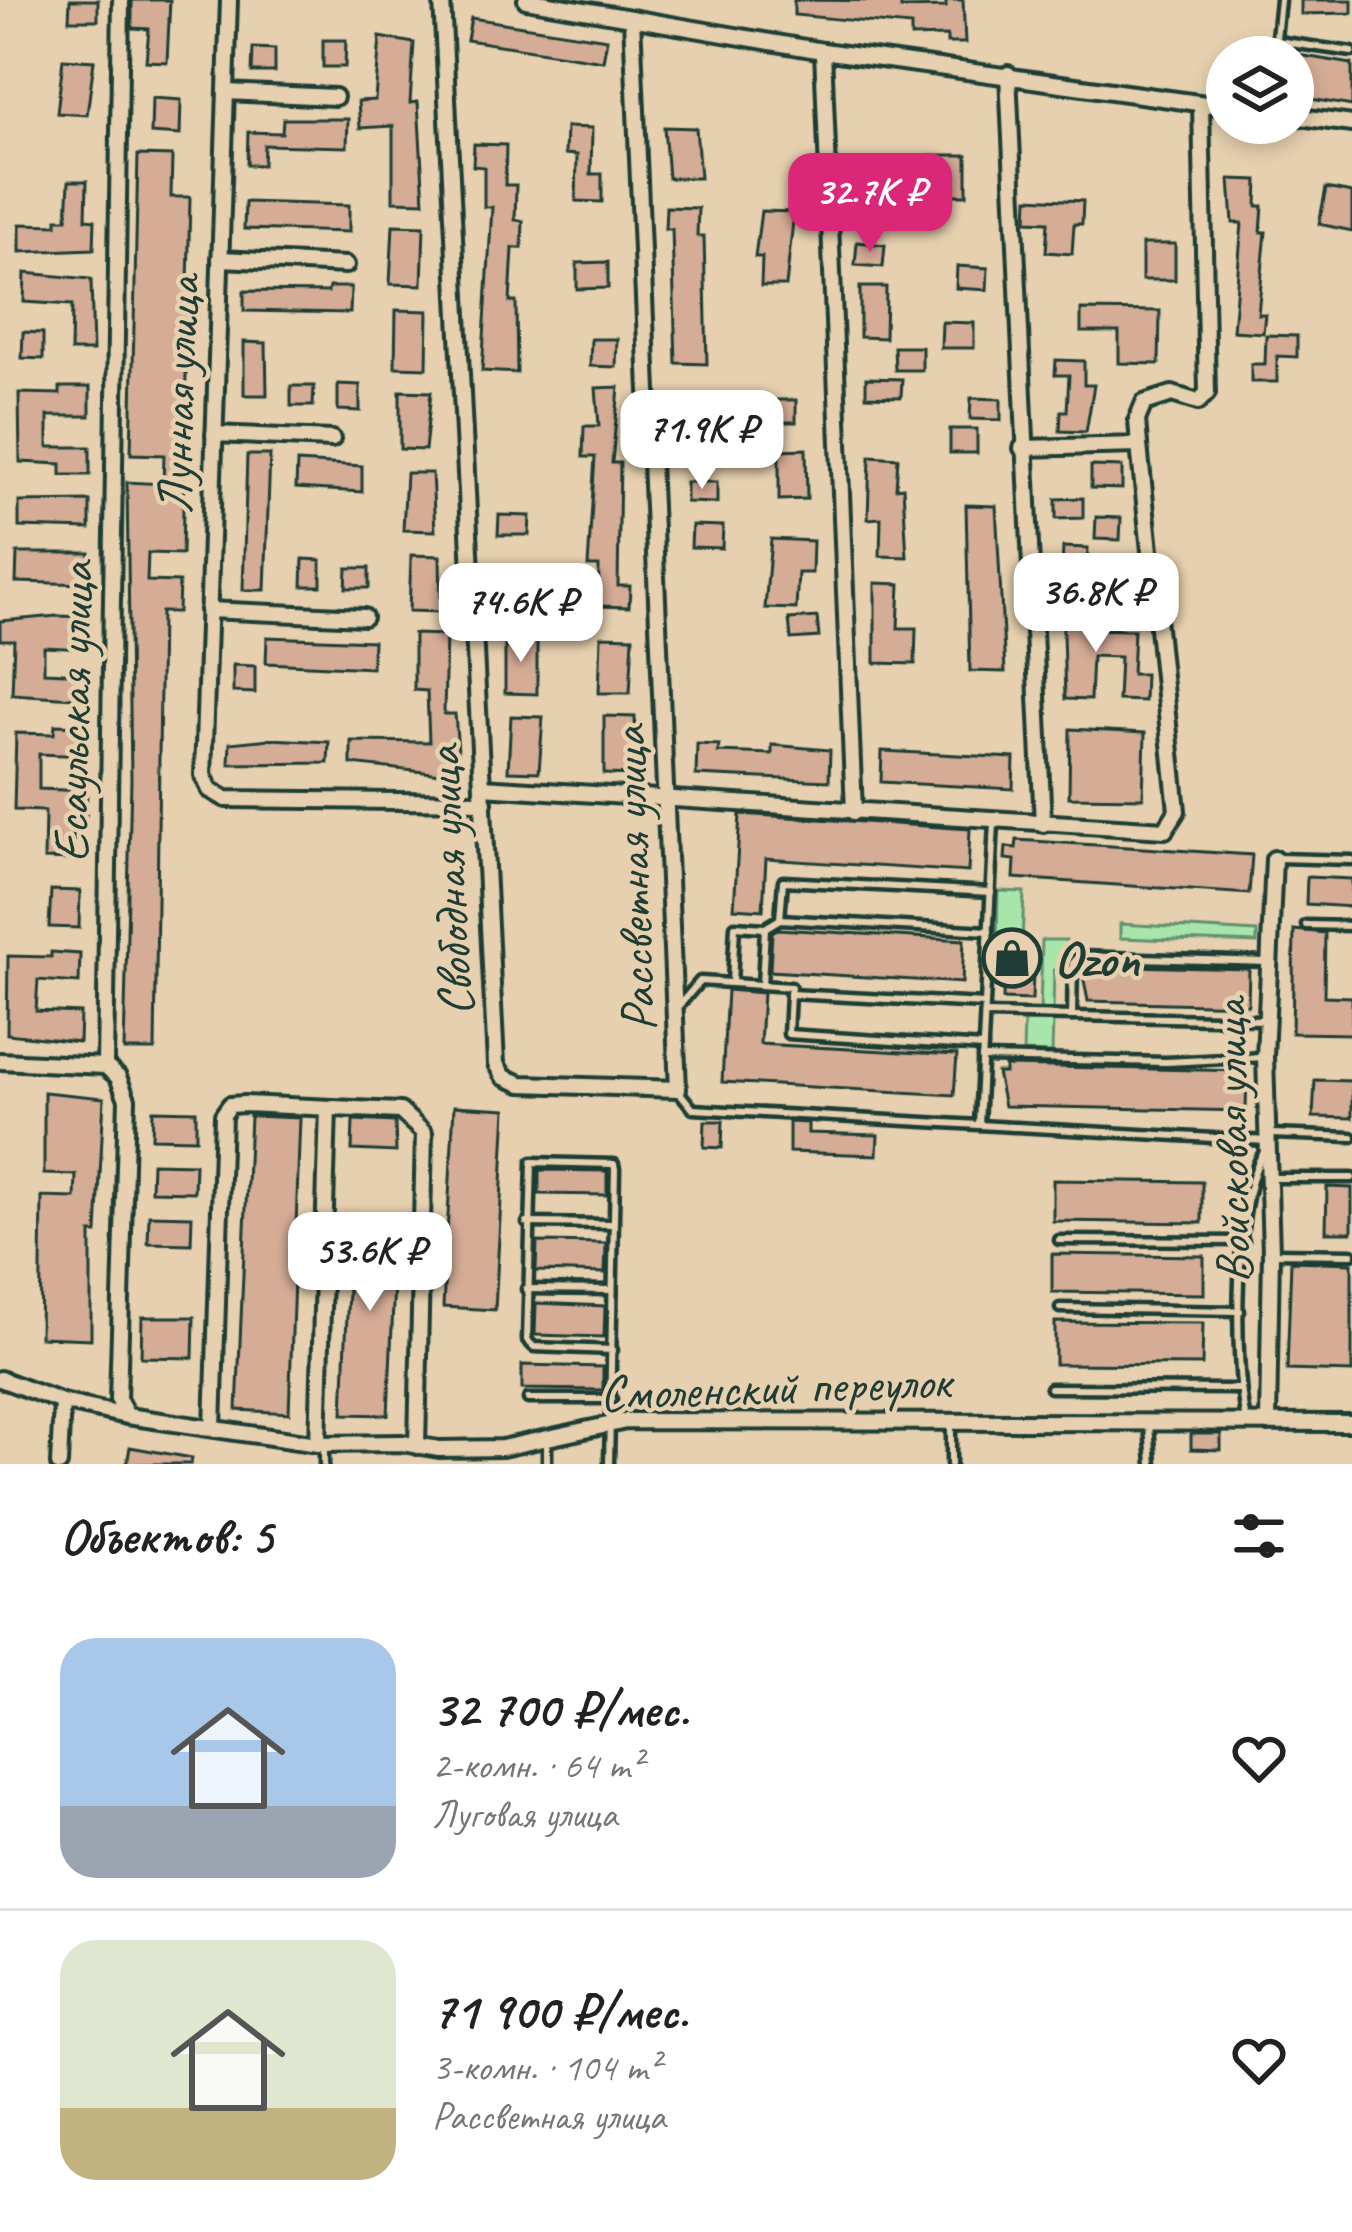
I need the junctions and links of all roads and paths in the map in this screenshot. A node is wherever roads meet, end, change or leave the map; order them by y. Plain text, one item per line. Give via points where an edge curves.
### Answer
1 (121, 0) edge
2 (229, 0) edge
3 (442, 0) edge
4 (526, 0) edge
5 (1280, 0) edge
6 (632, 18) junction
7 (1277, 36) edge
8 (1314, 46) edge
9 (823, 51) junction
10 (1352, 52) edge
11 (1008, 74) junction
12 (226, 92) junction
13 (335, 97) dead end
14 (1201, 104) junction
15 (1206, 105) edge
16 (1314, 119) edge
17 (1352, 124) edge
18 (220, 260) junction
19 (346, 265) dead end
20 (214, 434) junction
21 (332, 439) dead end
22 (1139, 445) junction
23 (1022, 448) junction
24 (208, 610) junction
25 (364, 617) dead end
26 (483, 795) junction
27 (669, 799) junction
28 (854, 812) junction
29 (994, 821) junction
30 (1043, 824) junction
31 (1274, 859) joint
32 (1352, 860) edge
33 (991, 892) junction
34 (781, 919) junction
35 (1306, 925) dead end
36 (1352, 926) edge
37 (765, 928) junction
38 (989, 931) junction
39 (1268, 962) junction
40 (732, 983) junction
41 (762, 985) junction
42 (790, 994) junction
43 (985, 1004) junction
44 (676, 1010) junction
45 (985, 1014) junction
46 (1072, 1016) junction
47 (1266, 1020) junction
48 (983, 1047) junction
49 (1265, 1057) junction
50 (982, 1058) junction
51 (0, 1060) edge
52 (105, 1066) junction
53 (679, 1089) junction
54 (328, 1108) junction
55 (979, 1125) junction
56 (1352, 1137) edge
57 (1267, 1141) junction
58 (1268, 1178) junction
59 (1352, 1178) edge
60 (1246, 1205) junction
61 (1269, 1207) junction
62 (527, 1223) junction
63 (614, 1224) junction
64 (1059, 1240) dead end
65 (1244, 1241) junction
66 (1271, 1252) junction
67 (1352, 1254) edge
68 (526, 1289) junction
69 (614, 1290) junction
70 (1060, 1308) dead end
71 (1240, 1310) junction
72 (613, 1351) junction
73 (0, 1379) edge
74 (1050, 1388) dead end
75 (1239, 1389) junction
76 (528, 1399) dead end
77 (612, 1400) junction
78 (62, 1402) junction
79 (127, 1416) junction
80 (951, 1419) junction
81 (1149, 1421) junction
82 (609, 1423) junction
83 (1246, 1423) junction
84 (1268, 1423) junction
85 (1352, 1423) edge
86 (213, 1429) junction
87 (547, 1439) junction
88 (321, 1444) junction
89 (417, 1446) junction
90 (439, 1457) edge
91 (59, 1464) edge
92 (324, 1464) edge
93 (547, 1464) edge
94 (609, 1464) edge
95 (951, 1464) edge
96 (1152, 1464) edge

1 - 52 street, Есаульская улица
2 - 12 street, Лунная улица
3 - 26 street, Свободная улица
4 - 6 street
5 - 7 lane
6 - 9 street
6 - 27 street, Рассветная улица
8 - 10 lane
9 - 11 street
9 - 28 street
11 - 14 street
11 - 23 street
12 - 13 street
12 - 18 street, Лунная улица
14 - 15 street
14 - 22 street via 1209,382 1198,402 1172,394 1144,403
16 - 17 street
18 - 19 street
18 - 20 street, Лунная улица
20 - 21 street
20 - 24 street, Лунная улица
22 - 23 street
22 - 30 street via 1178,811 1165,830 1153,832
23 - 30 street
24 - 25 street
24 - 26 street, Лунная улица via 203,775 210,790 226,799
26 - 27 street
26 - 53 street, Свободная улица via 499,1070 520,1084
27 - 28 street
27 - 44 street, Рассветная улица
28 - 29 street
29 - 30 street
29 - 33 lane
31 - 32 lane
31 - 39 street, Войсковая улица
33 - 34 lane via 783,881
33 - 38 lane
34 - 37 lane
34 - 38 lane
35 - 36 lane
37 - 40 lane via 735,926
37 - 41 lane
38 - 43 lane
39 - 46 lane via 1080,956 1073,963
39 - 47 street, Войсковая улица
40 - 41 lane
40 - 44 lane via 700,981
41 - 42 lane via 791,987
42 - 43 lane
42 - 48 lane via 788,1034
43 - 45 lane
44 - 53 street, Рассветная улица
45 - 46 lane
45 - 48 lane
46 - 47 lane
47 - 49 street, Войсковая улица
48 - 50 lane
49 - 50 lane
49 - 57 street, Войсковая улица
50 - 55 lane
51 - 52 street
52 - 79 street, Есаульская улица via 127,1099 118,1399
53 - 55 lane via 693,1109
54 - 86 street via 244,1104 223,1115
54 - 88 street
54 - 89 street via 400,1112 424,1133
55 - 57 lane
56 - 57 lane
57 - 58 street, Войсковая улица
57 - 60 lane via 1252,1167
58 - 59 lane
58 - 61 street, Войсковая улица
60 - 61 lane
60 - 65 lane
61 - 66 street, Войсковая улица
62 - 63 lane
62 - 63 lane via 529,1163 611,1162
62 - 68 lane
63 - 69 lane
64 - 65 lane
65 - 71 lane
66 - 67 lane
66 - 84 street, Войсковая улица
68 - 69 lane
68 - 72 lane via 530,1345
69 - 72 lane
70 - 71 lane
71 - 75 lane
72 - 77 lane
73 - 78 street, Смоленский переулок
74 - 75 lane
75 - 83 lane
76 - 77 lane
77 - 82 lane
78 - 79 street, Смоленский переулок
78 - 91 street
79 - 86 street, Смоленский переулок
80 - 81 street, Смоленский переулок
80 - 82 street, Смоленский переулок
80 - 95 lane
81 - 83 street, Смоленский переулок
81 - 96 lane
82 - 87 street, Смоленский переулок
82 - 94 lane
83 - 84 street, Смоленский переулок
84 - 85 street, Смоленский переулок
86 - 88 street, Смоленский переулок
87 - 90 street, Смоленский переулок
87 - 93 lane
88 - 89 street, Смоленский переулок
88 - 92 lane
89 - 90 street, Смоленский переулок

